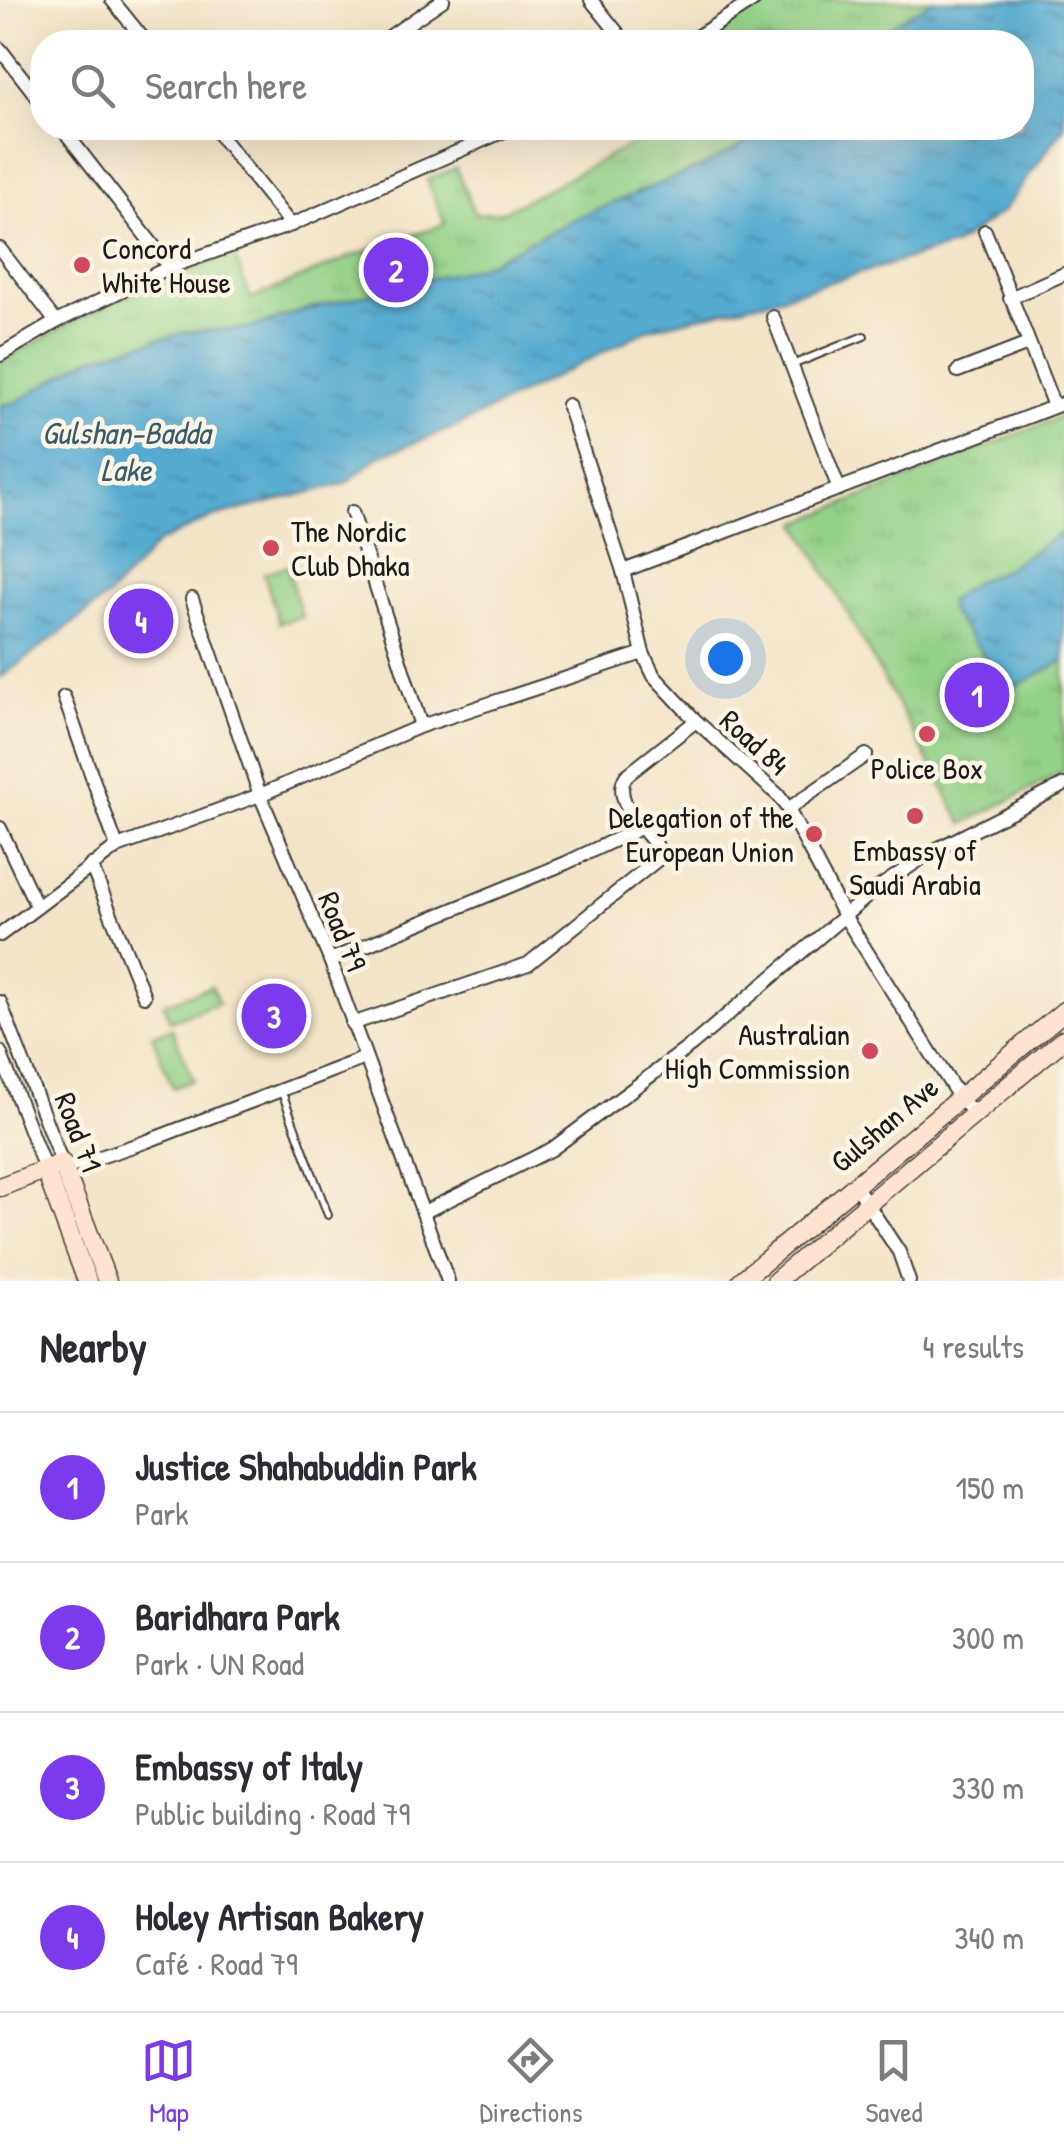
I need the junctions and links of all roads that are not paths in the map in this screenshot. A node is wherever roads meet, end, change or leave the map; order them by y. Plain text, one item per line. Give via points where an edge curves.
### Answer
1 (112, 0) edge
2 (591, 0) edge
3 (754, 0) edge
4 (432, 2) edge
5 (136, 30) edge
6 (397, 30) edge
7 (615, 30) edge
8 (708, 30) edge
9 (0, 49) edge
10 (30, 88) edge
11 (71, 140) edge
12 (224, 140) edge
13 (484, 140) edge
14 (291, 224) junction
15 (985, 231) dead end
16 (0, 249) edge
17 (170, 267) junction
18 (1064, 274) edge
19 (1010, 298) junction
20 (773, 317) dead end
21 (56, 322) junction
22 (864, 336) dead end
23 (1028, 344) junction
24 (0, 356) edge
25 (792, 365) junction
26 (958, 371) dead end
27 (568, 404) dead end
28 (1059, 404) edge
29 (838, 488) junction
30 (352, 512) dead end
31 (624, 570) junction
32 (192, 599) dead end
33 (642, 653) junction
34 (64, 697) dead end
35 (696, 722) junction
36 (421, 726) junction
37 (866, 755) dead end
38 (1064, 785) edge
39 (260, 794) junction
40 (788, 809) junction
41 (642, 827) junction
42 (0, 828) edge
43 (117, 848) junction
44 (91, 865) junction
45 (37, 906) junction
46 (843, 914) junction
47 (0, 935) edge
48 (330, 960) junction
49 (144, 996) dead end
50 (0, 1002) edge
51 (1064, 1012) edge
52 (352, 1024) junction
53 (1064, 1039) edge
54 (0, 1052) edge
55 (364, 1058) junction
56 (281, 1090) junction
57 (959, 1097) junction
58 (976, 1114) junction
59 (57, 1171) junction
60 (855, 1185) junction
61 (0, 1187) edge
62 (0, 1198) edge
63 (869, 1203) junction
64 (424, 1212) junction
65 (328, 1215) dead end
66 (88, 1281) edge
67 (107, 1281) edge
68 (448, 1281) edge
69 (741, 1281) edge
70 (776, 1281) edge
71 (909, 1281) edge

1 - 5 street
2 - 7 street
3 - 8 street
4 - 6 street
9 - 10 street
11 - 17 street
12 - 14 street
13 - 14 street
14 - 17 street
15 - 19 street
16 - 21 street
17 - 21 street
18 - 19 street
19 - 23 street
20 - 25 street
21 - 24 street
22 - 25 lane
23 - 26 street
23 - 28 street
25 - 29 street
27 - 31 street, Road 84
28 - 29 street
29 - 31 street
30 - 36 street
31 - 33 street, Road 84
32 - 39 street, Road 79
33 - 35 street, Road 84
33 - 36 street
34 - 43 street
35 - 40 street, Road 84
35 - 41 street via 620,785
36 - 39 street
37 - 40 street
38 - 46 street via 931,852
39 - 43 street
39 - 48 street, Road 79
40 - 46 street, Road 84
41 - 48 street
41 - 52 street via 660,854 657,860 528,964
42 - 45 street
43 - 44 street
44 - 45 street
44 - 49 street
45 - 47 street
46 - 57 street, Road 84
46 - 64 street via 693,1044 552,1149
48 - 52 street, Road 79
50 - 59 street, Road 71
51 - 57 street, Gulshan Ave
52 - 55 street, Road 79
53 - 58 street, Gulshan Ave
54 - 59 street, Road 71
55 - 56 street
55 - 64 street, Road 79
56 - 59 street
56 - 65 lane
57 - 58 street, Road 84
57 - 60 street, Gulshan Ave
58 - 63 street, Gulshan Ave
59 - 61 street
59 - 62 street
59 - 66 street, Road 71
59 - 67 street, Road 71
60 - 63 street
60 - 69 street, Gulshan Ave
63 - 70 street, Gulshan Ave
63 - 71 street
64 - 68 street, Road 79

